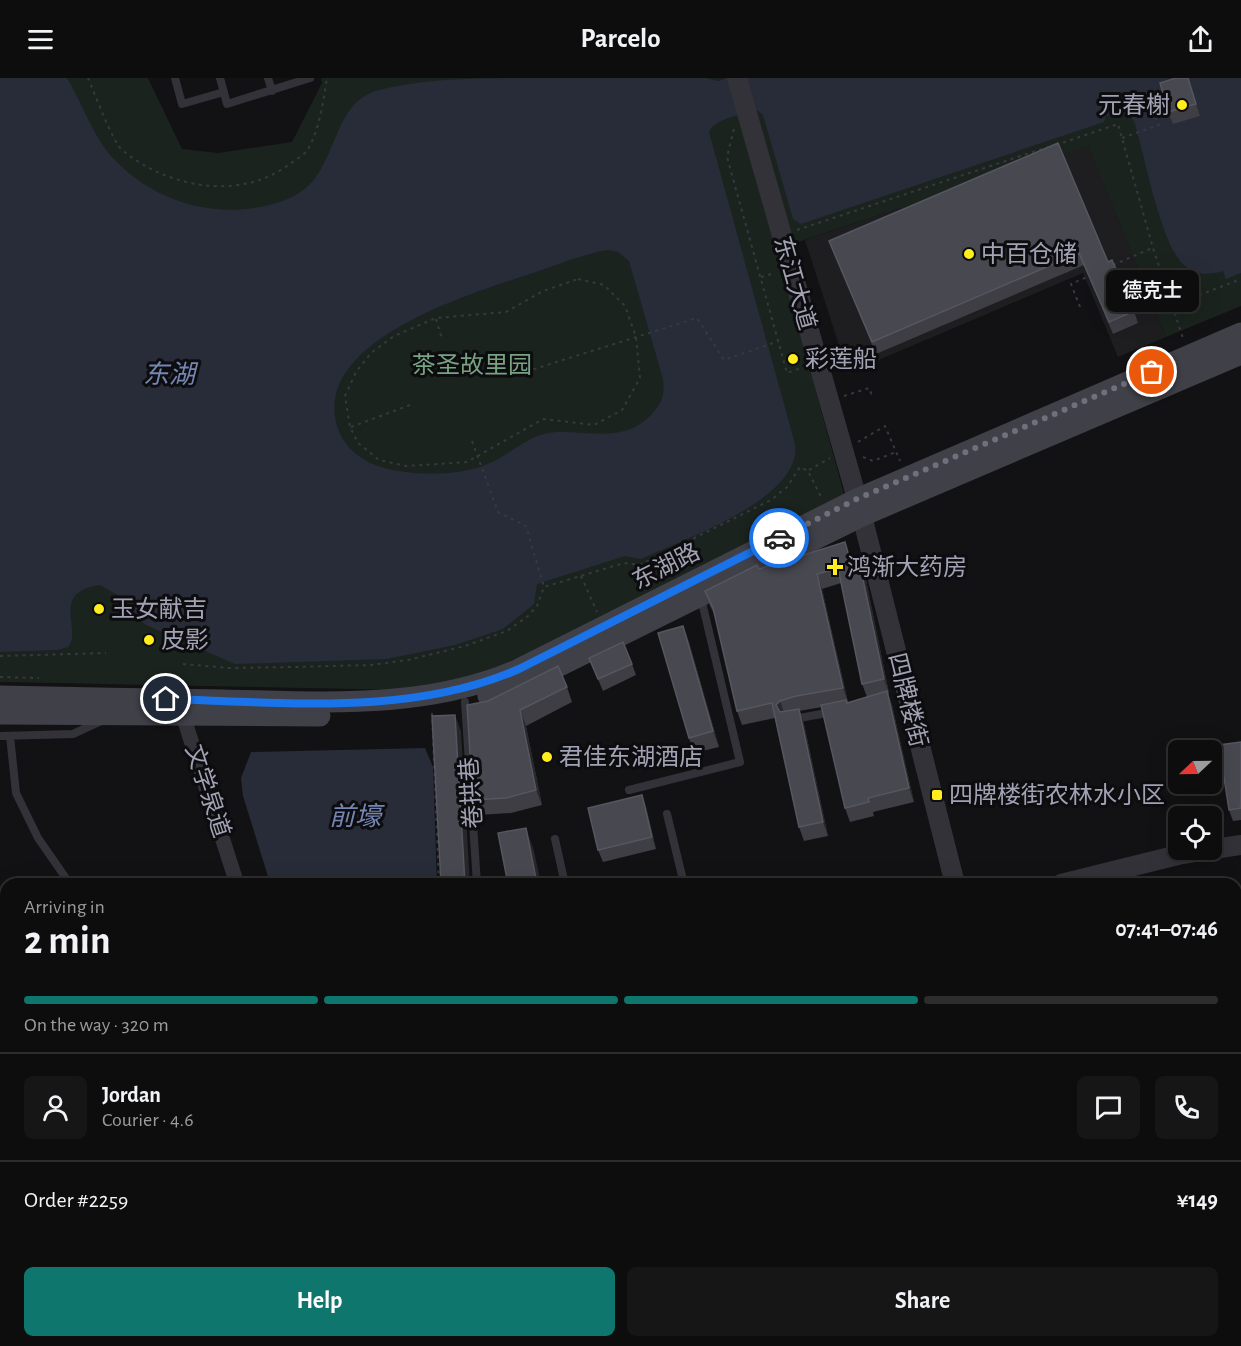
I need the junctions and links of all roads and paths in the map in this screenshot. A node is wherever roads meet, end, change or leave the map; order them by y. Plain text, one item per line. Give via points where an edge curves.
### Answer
1 (88, 78) edge
2 (175, 78) edge
3 (220, 78) edge
4 (268, 78) edge
5 (310, 78) edge
6 (327, 78) edge
7 (737, 78) edge
8 (272, 91) junction
9 (224, 92) junction
10 (1173, 106) edge
11 (734, 129) dead end
12 (1122, 138) junction
13 (794, 234) dead end
14 (1153, 248) junction
15 (1108, 268) edge
16 (1098, 272) edge
17 (1241, 279) edge
18 (1171, 306) junction
19 (1080, 307) dead end
20 (436, 318) junction
21 (1241, 333) edge
22 (636, 337) junction
23 (1182, 338) dead end
24 (442, 339) dead end
25 (778, 342) junction
26 (1241, 354) edge
27 (818, 363) junction
28 (512, 376) dead end
29 (873, 398) dead end
30 (828, 400) junction
31 (410, 405) dead end
32 (350, 427) junction
33 (472, 441) dead end
34 (896, 452) junction
35 (852, 454) junction
36 (477, 458) junction
37 (808, 471) junction
38 (907, 478) junction
39 (859, 508) junction
40 (828, 514) junction
41 (581, 576) junction
42 (544, 587) junction
43 (700, 596) junction
44 (603, 626) junction
45 (106, 653) dead end
46 (0, 656) edge
47 (183, 664) dead end
48 (0, 696) edge
49 (465, 702) junction
50 (81, 707) junction
51 (181, 708) junction
52 (432, 708) junction
53 (842, 710) edge
54 (0, 714) edge
55 (110, 717) junction
56 (787, 721) edge
57 (0, 736) edge
58 (10, 736) junction
59 (629, 790) dead end
60 (668, 814) dead end
61 (555, 839) dead end
62 (1241, 845) edge
63 (66, 878) edge
64 (235, 878) edge
65 (439, 878) edge
66 (477, 878) edge
67 (564, 878) edge
68 (683, 878) edge
69 (953, 878) edge
70 (1086, 878) edge

1 - 6 path via 119,147 159,173 193,184 239,186 274,176 308,150 321,114
2 - 9 lane via 182,104
3 - 9 lane
4 - 8 lane
5 - 8 lane
7 - 27 street, 东江大道
8 - 9 lane via 227,104
10 - 12 path via 1154,113 1159,125
11 - 25 path via 727,157
12 - 13 path via 1118,124
12 - 14 path
14 - 15 path
14 - 18 path
16 - 19 path via 1071,284
17 - 18 path
18 - 23 path
20 - 22 path via 506,312 543,291 578,279 604,285 625,306
20 - 24 path
20 - 32 path via 394,336 371,353 356,372 345,396
21 - 38 main road, 东湖路
22 - 25 path via 697,318 724,360
22 - 28 path
22 - 36 path via 640,378 622,410 594,425 543,419
25 - 27 path via 788,373
26 - 39 main road, 东湖路
27 - 30 street, 东江大道
29 - 30 path via 869,388
30 - 35 street, 东江大道
31 - 32 path
32 - 36 path via 358,443 379,460 406,466
33 - 36 path
34 - 35 path via 873,461
34 - 35 path via 885,426
34 - 38 path
35 - 37 path
35 - 39 street, 东江大道
36 - 42 path via 498,512 526,526
37 - 40 path
37 - 41 path via 800,467 787,487 771,500 640,565 624,563
38 - 39 main road, 东湖路
39 - 40 main road, 东湖路
39 - 43 main road, 东湖路
39 - 69 street, 四牌楼街 via 902,697
40 - 44 main road, 东湖路
41 - 42 path
41 - 44 path
42 - 47 path via 537,606 507,631 408,660 378,665 229,668
43 - 49 main road, 东湖路 via 525,683
43 - 59 lane via 740,762
44 - 51 main road, 东湖路 via 498,678 436,694 350,702
45 - 46 path
48 - 50 main road
49 - 52 main road, 东湖路
49 - 66 lane, 卷拱巷
50 - 51 main road, 东湖路
50 - 54 main road
50 - 55 main road, 东湖路
51 - 52 main road, 东湖路 via 330,716
51 - 55 main road, 东湖路
51 - 64 street, 文学泉道
52 - 65 path
53 - 56 lane
55 - 58 lane via 74,734
57 - 58 lane
58 - 63 lane via 16,793 38,838
60 - 68 lane
61 - 67 lane
62 - 70 street

